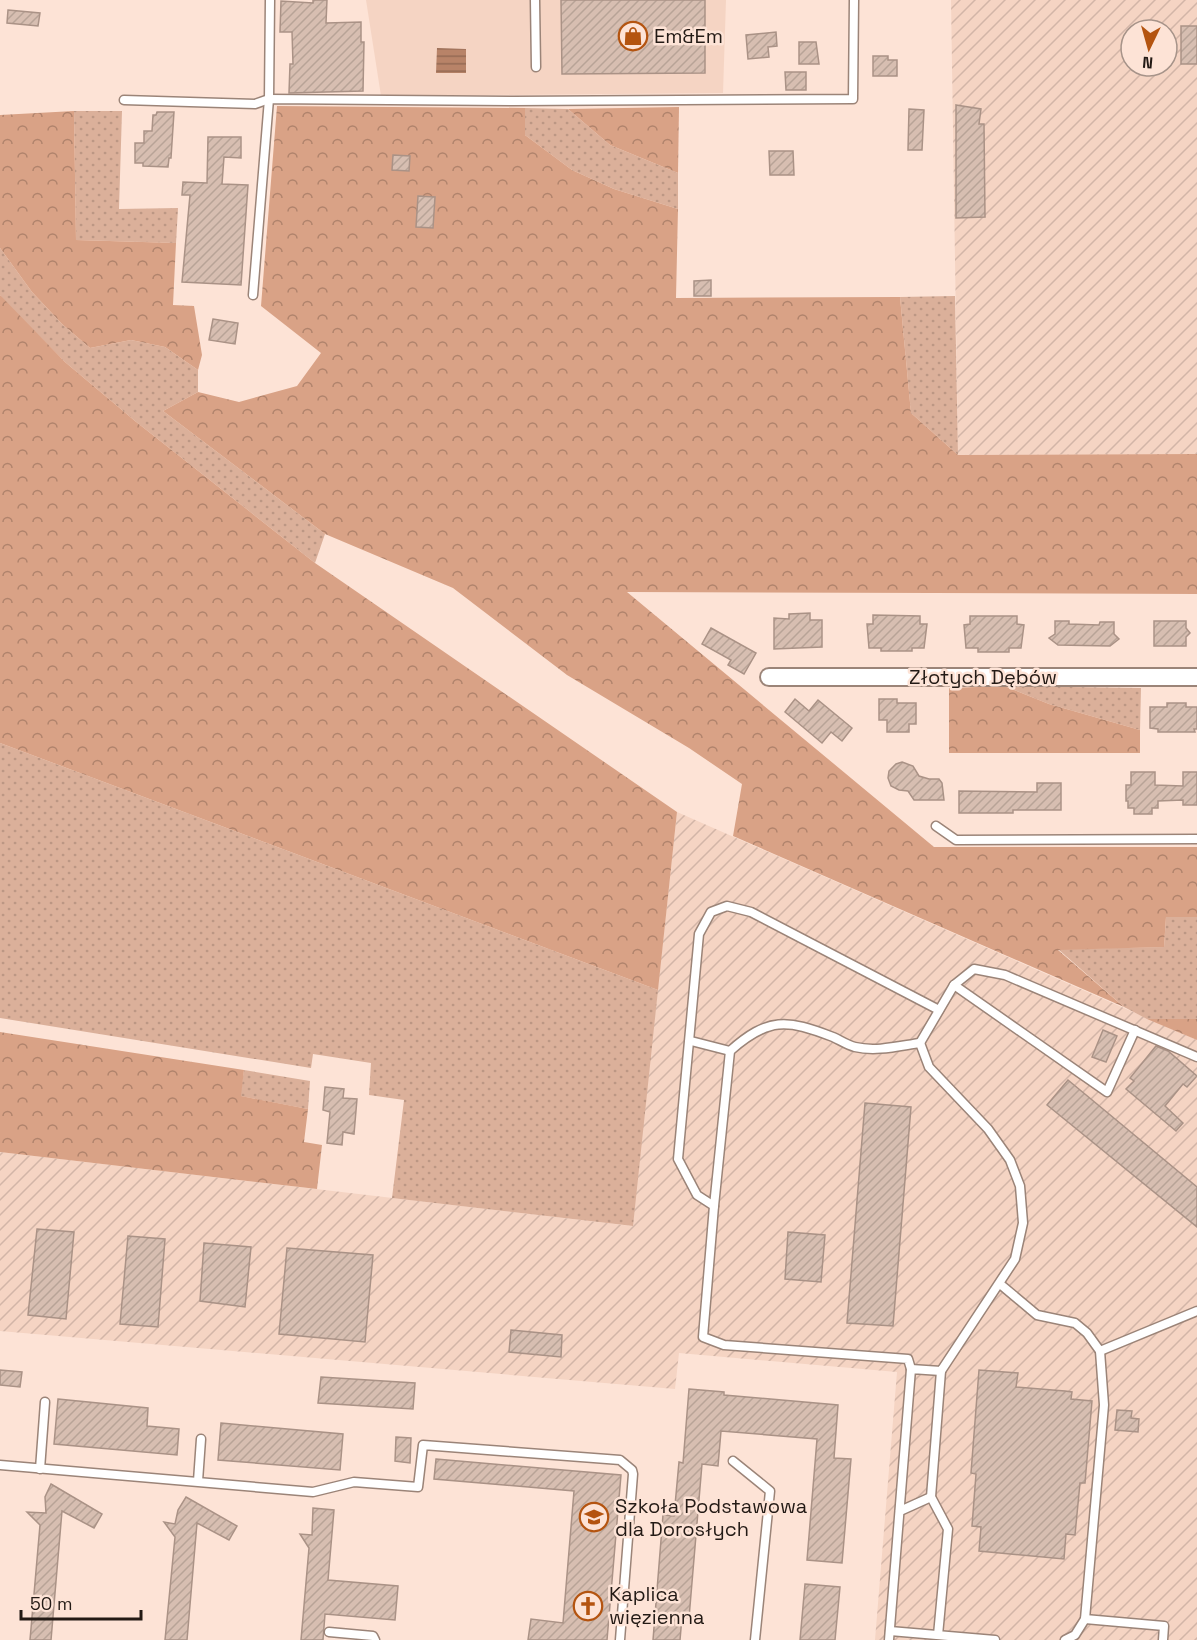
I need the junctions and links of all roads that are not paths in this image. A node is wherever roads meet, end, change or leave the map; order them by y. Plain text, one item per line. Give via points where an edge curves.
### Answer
1 (270, 0) edge
2 (535, 0) edge
3 (854, 0) edge
4 (536, 67) dead end
5 (269, 99) junction
6 (124, 100) dead end
7 (254, 295) dead end
8 (769, 677) dead end
9 (1197, 677) edge
10 (936, 826) dead end
11 (1197, 839) edge
12 (954, 985) junction
13 (939, 1010) junction
14 (1135, 1030) junction
15 (691, 1041) junction
16 (920, 1042) junction
17 (730, 1051) junction
18 (1197, 1057) edge
19 (714, 1206) junction
20 (1000, 1284) junction
21 (1197, 1311) edge
22 (1100, 1351) junction
23 (911, 1369) junction
24 (941, 1371) junction
25 (45, 1402) dead end
26 (201, 1439) dead end
27 (733, 1461) dead end
28 (0, 1466) edge
29 (40, 1469) junction
30 (198, 1481) junction
31 (931, 1497) junction
32 (900, 1511) junction
33 (1085, 1619) junction
34 (329, 1632) dead end
35 (890, 1635) edge
36 (938, 1635) junction
37 (375, 1640) edge
38 (620, 1640) edge
39 (755, 1640) edge
40 (995, 1640) edge
41 (1065, 1640) edge
42 (1163, 1640) edge

1 - 5 lane
2 - 4 lane
3 - 5 lane via 853,99
5 - 6 lane via 255,104
5 - 7 lane
8 - 9 street, Złotych Dębów
10 - 11 lane via 956,840
12 - 13 lane
12 - 14 lane via 974,969 1005,975
12 - 14 lane via 1107,1092
13 - 15 lane via 751,912 727,906 711,912 699,934
13 - 16 lane
14 - 18 lane
15 - 17 lane
15 - 19 lane via 678,1159 697,1195
16 - 17 lane via 876,1049 854,1047 797,1024 780,1024 748,1036
16 - 20 lane via 929,1067 988,1129 1010,1160 1020,1185 1023,1223 1016,1259
17 - 19 lane
19 - 23 lane via 703,1336 724,1345 908,1359
20 - 22 lane via 1037,1315 1075,1323
20 - 24 lane
21 - 22 lane
22 - 33 lane via 1104,1405
23 - 24 lane
23 - 32 lane
24 - 31 lane
25 - 29 lane
26 - 30 lane
27 - 39 lane via 770,1491
28 - 29 lane
29 - 30 lane
30 - 38 lane via 313,1492 354,1482 418,1487 423,1445 620,1460 633,1474
31 - 32 lane
31 - 36 lane via 948,1529
32 - 35 lane
33 - 41 lane via 1076,1635
33 - 42 lane via 1164,1626
34 - 37 lane via 373,1636
35 - 36 lane
36 - 40 lane

